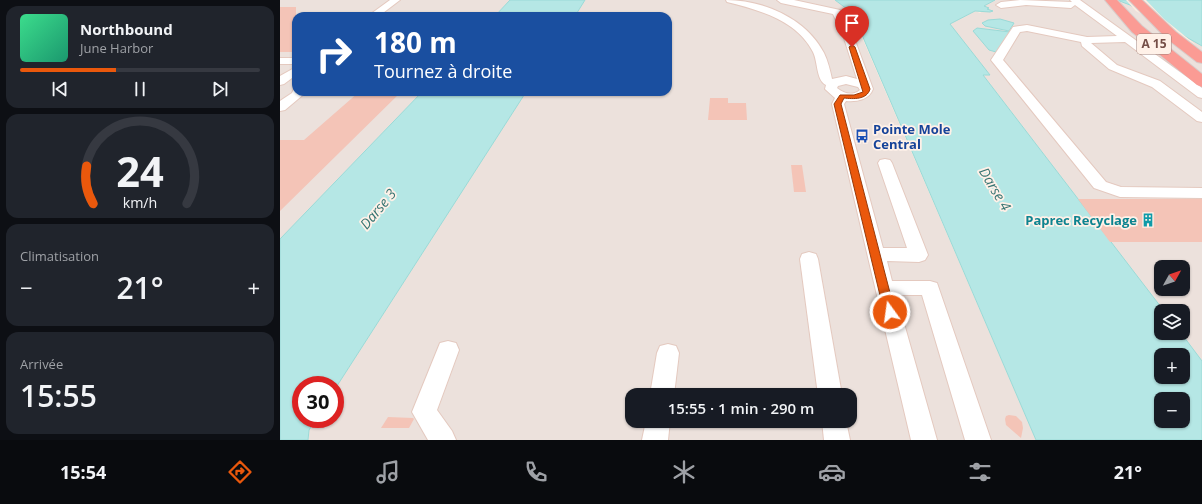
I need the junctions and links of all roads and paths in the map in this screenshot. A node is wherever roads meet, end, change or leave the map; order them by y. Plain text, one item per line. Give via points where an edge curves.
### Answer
1 (396, 0) edge
2 (730, 0) edge
3 (781, 0) edge
4 (822, 0) edge
5 (1135, 0) edge
6 (1047, 3) junction
7 (1001, 5) dead end
8 (1086, 5) edge
9 (1029, 9) dead end
10 (379, 12) edge
11 (837, 12) junction
12 (1127, 39) junction
13 (1087, 40) junction
14 (1202, 59) edge
15 (292, 61) edge
16 (281, 62) edge
17 (1110, 64) junction
18 (292, 73) edge
19 (280, 81) edge
20 (1202, 82) edge
21 (865, 86) junction
22 (837, 90) junction
23 (1202, 94) edge
24 (295, 96) edge
25 (280, 107) edge
26 (1202, 113) edge
27 (1202, 118) edge
28 (885, 163) dead end
29 (1202, 193) edge
30 (876, 254) junction
31 (809, 259) dead end
32 (884, 288) junction
33 (448, 350) dead end
34 (668, 353) dead end
35 (663, 388) edge
36 (829, 388) edge
37 (657, 428) edge
38 (835, 428) edge
39 (443, 440) edge
40 (655, 440) edge
41 (836, 440) edge
42 (924, 440) edge
43 (978, 440) edge

1 - 10 street
2 - 22 street via 760,7 803,31 819,52 826,81
3 - 11 street
4 - 11 street
5 - 14 highway, A 15 via 1171,35
6 - 7 street
6 - 8 street
6 - 9 street via 1052,9
8 - 12 street
8 - 20 highway, A 15 via 1137,29
11 - 21 street via 848,35
12 - 13 street
12 - 23 street
13 - 17 street via 1086,44
13 - 29 street via 1027,28 1016,29 997,60 1100,185 1120,192
15 - 16 street
17 - 26 street via 1166,85
17 - 27 street via 1156,84
18 - 19 street
21 - 22 street via 846,80
21 - 22 street via 866,92 860,96
22 - 30 street via 838,104
24 - 25 street
28 - 30 street via 919,255
30 - 32 street
31 - 36 street
32 - 42 street
32 - 43 street via 930,288
33 - 39 street via 424,412
34 - 35 street
37 - 40 street
38 - 41 street

